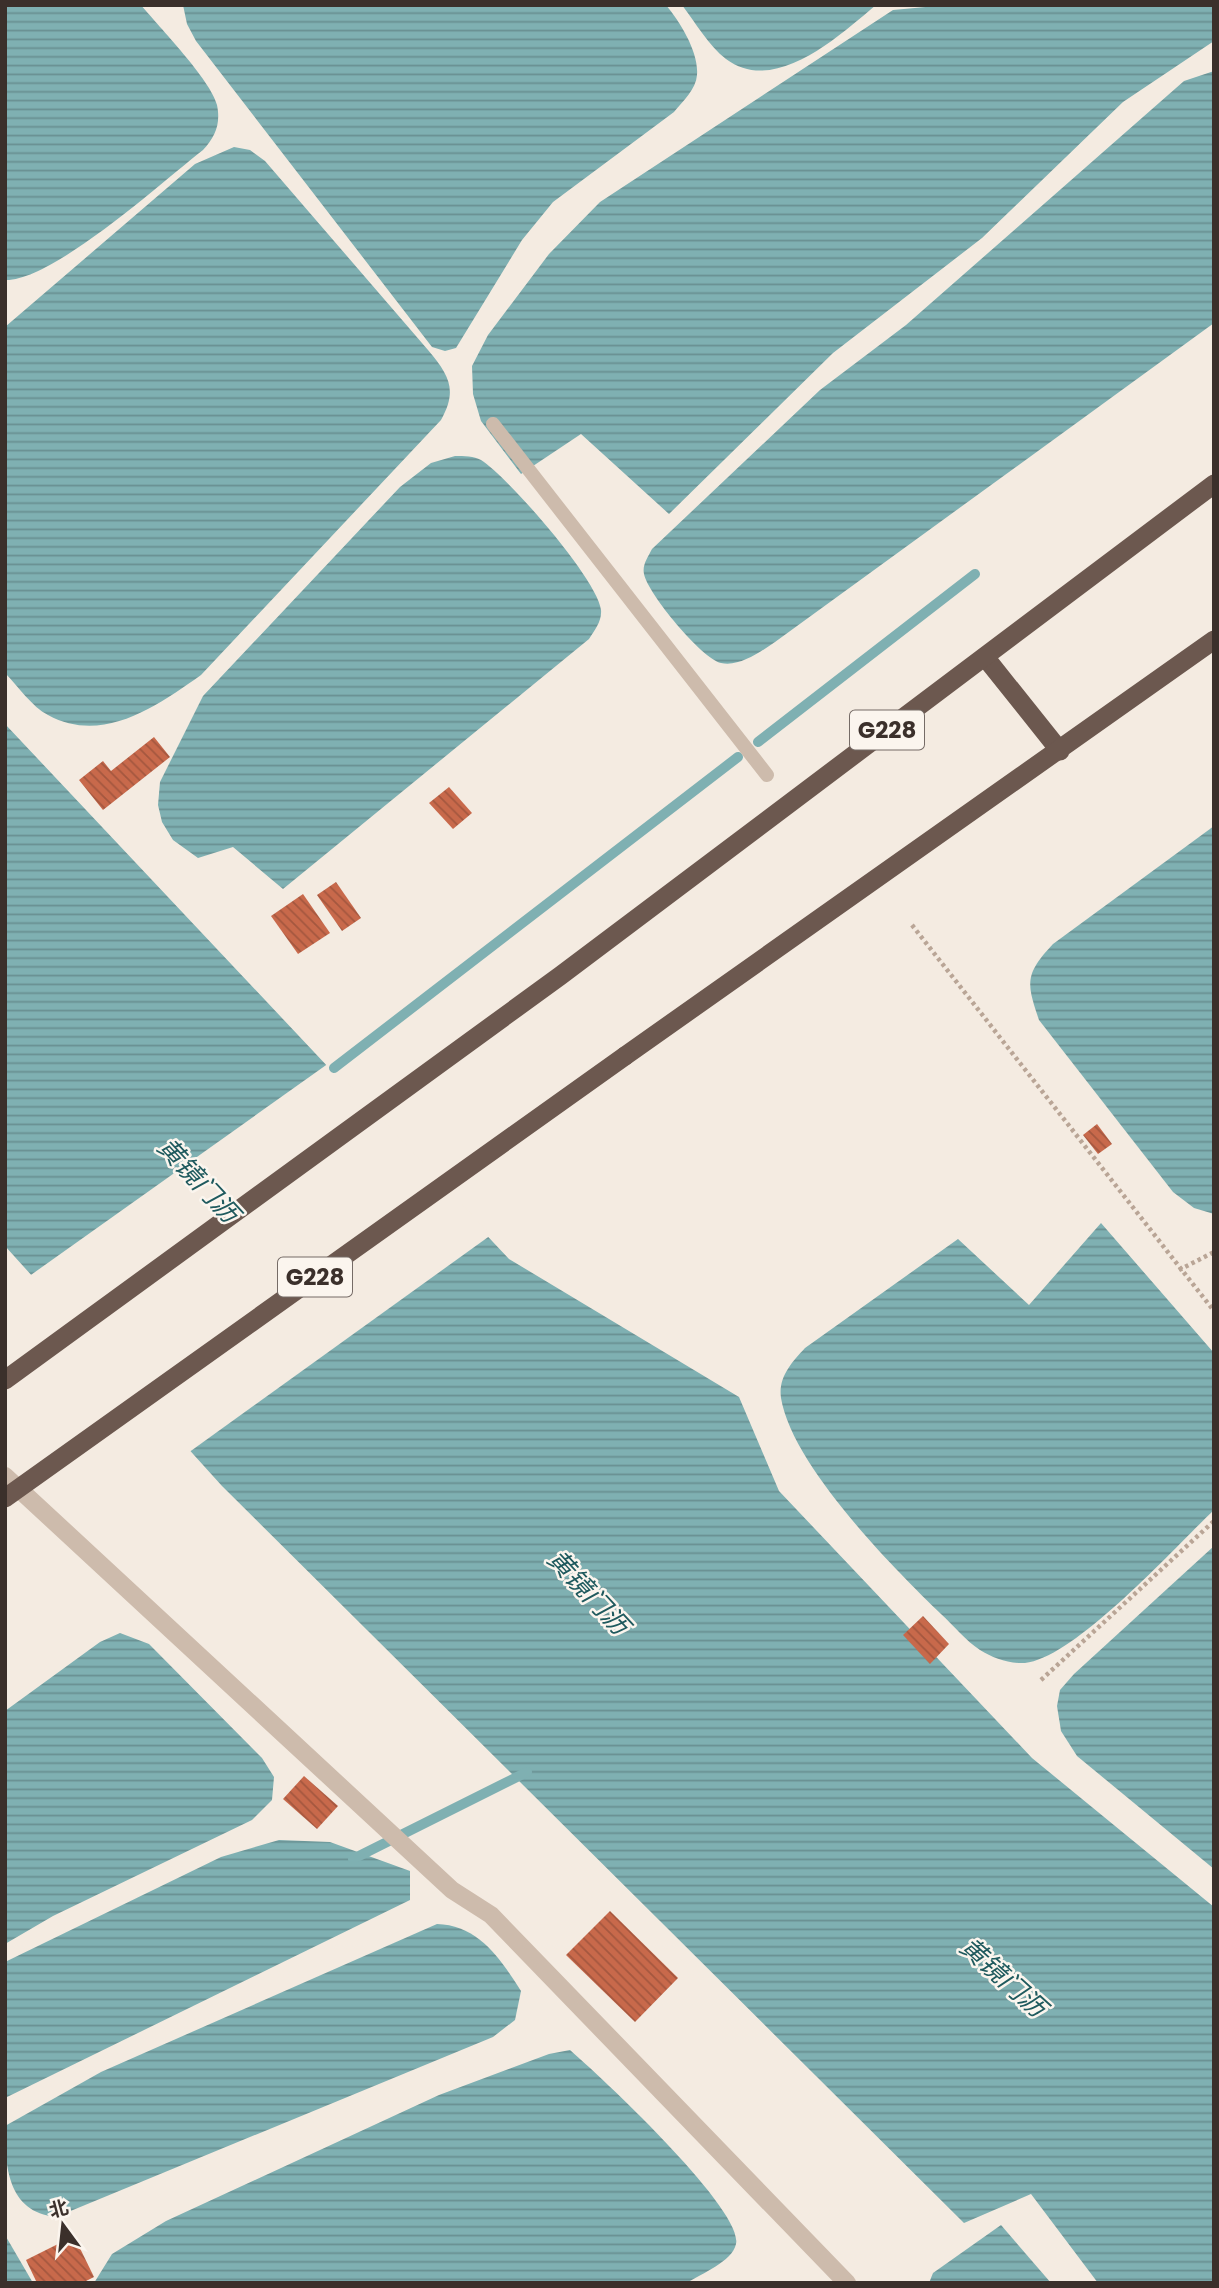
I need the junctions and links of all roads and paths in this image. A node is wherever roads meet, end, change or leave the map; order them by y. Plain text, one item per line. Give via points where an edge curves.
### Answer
1 (492, 424) dead end
2 (1214, 484) edge
3 (1214, 640) edge
4 (985, 657) junction
5 (1060, 751) junction
6 (767, 775) dead end
7 (912, 925) dead end
8 (1214, 1252) edge
9 (1180, 1270) junction
10 (1214, 1311) edge
11 (5, 1380) edge
12 (5, 1476) edge
13 (5, 1498) edge
14 (1214, 1521) edge
15 (1041, 1680) dead end
16 (847, 2283) edge

1 - 6 lane
2 - 4 highway, G228
3 - 5 highway, G228
4 - 5 highway
4 - 11 highway, G228 via 560,976
5 - 13 highway, G228, bridge
7 - 9 path
8 - 9 path
9 - 10 path
12 - 16 street via 452,1890 491,1915
14 - 15 path

